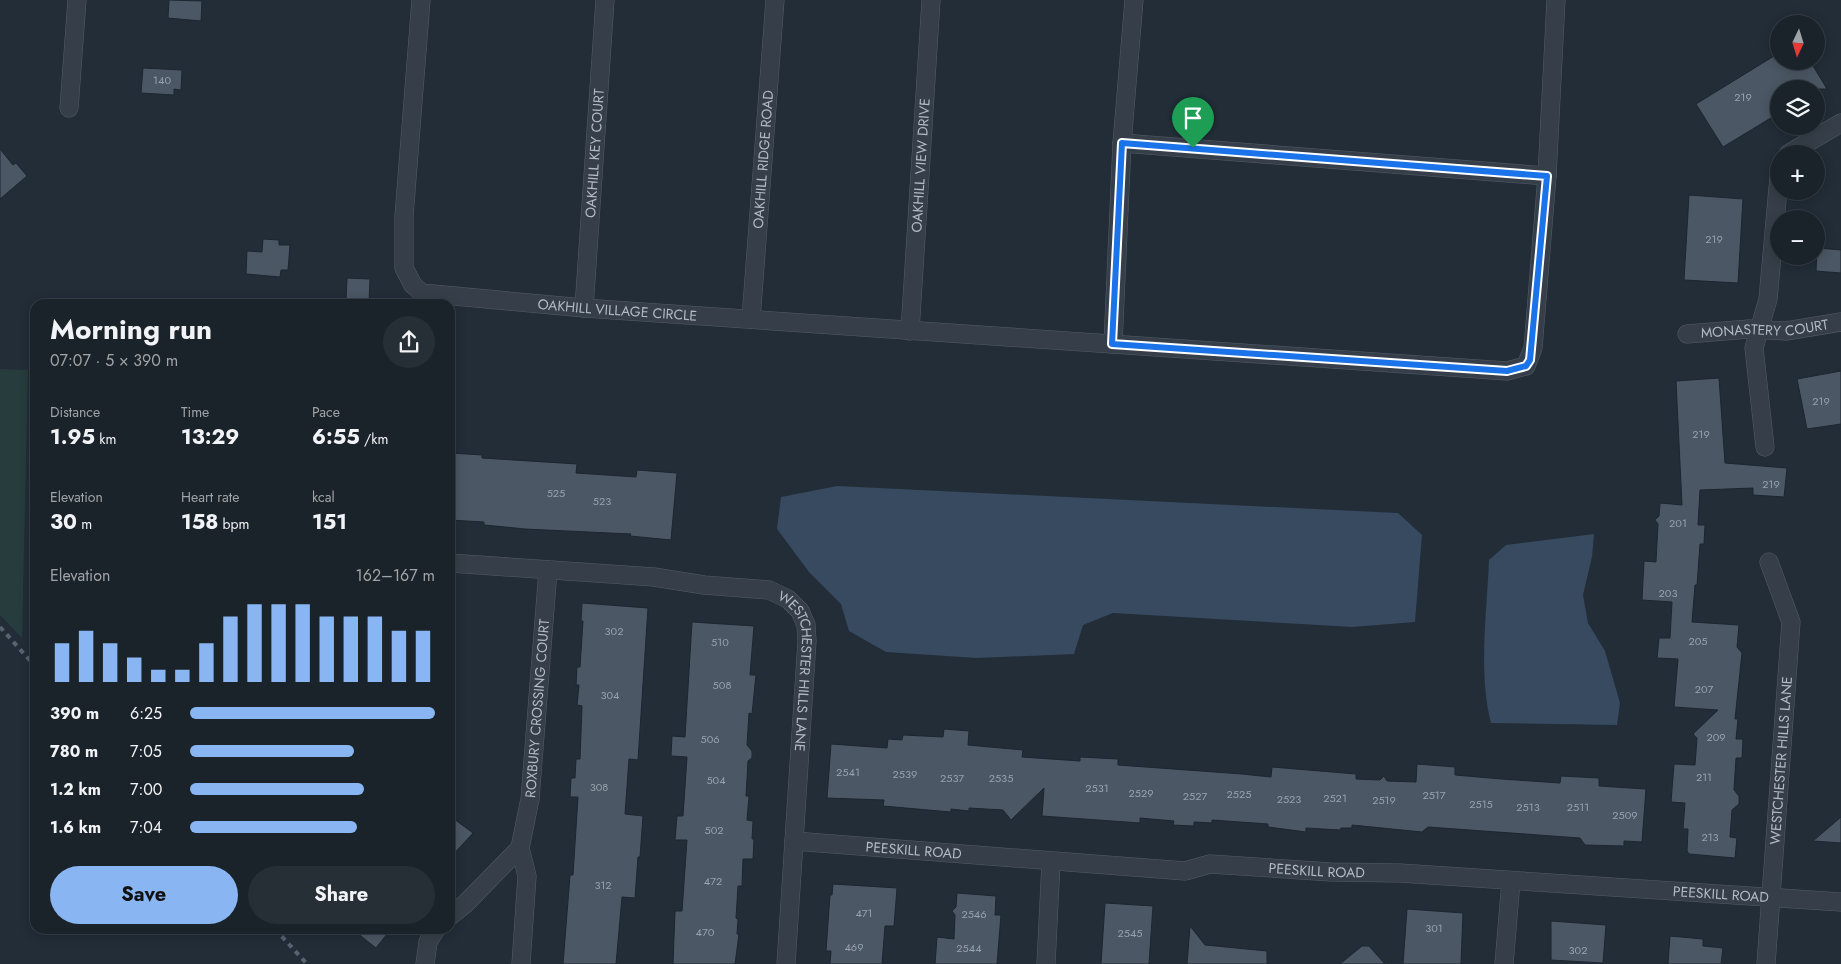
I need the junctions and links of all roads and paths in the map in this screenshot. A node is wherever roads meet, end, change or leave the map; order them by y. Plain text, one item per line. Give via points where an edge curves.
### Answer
1 (77, 0) edge
2 (421, 0) edge
3 (605, 0) edge
4 (775, 0) edge
5 (931, 0) edge
6 (1134, 0) edge
7 (1556, 0) edge
8 (69, 108) dead end
9 (1841, 123) edge
10 (1122, 143) junction
11 (1803, 145) edge
12 (1547, 176) junction
13 (1777, 200) edge
14 (584, 308) junction
15 (751, 319) junction
16 (1841, 322) edge
17 (1759, 330) junction
18 (910, 331) junction
19 (1687, 334) dead end
20 (1112, 344) junction
21 (1765, 446) dead end
22 (1769, 562) dead end
23 (455, 563) edge
24 (548, 570) junction
25 (794, 841) junction
26 (520, 848) junction
27 (1051, 862) junction
28 (1511, 880) junction
29 (1771, 896) junction
30 (1841, 902) edge
31 (455, 912) edge
32 (433, 934) edge
33 (425, 964) edge
34 (521, 964) edge
35 (786, 964) edge
36 (1046, 964) edge
37 (1504, 964) edge
38 (1766, 964) edge

1 - 8 street
2 - 14 street, OAKHILL VILLAGE CIRCLE via 404,216 404,268 407,277 422,293 434,296
3 - 14 street, OAKHILL KEY COURT
4 - 15 street, OAKHILL RIDGE ROAD
5 - 18 street, OAKHILL VIEW DRIVE
6 - 10 street
7 - 12 street, OAKHILL VILLAGE CIRCLE
9 - 11 street
10 - 12 street
10 - 20 street
12 - 20 street, OAKHILL VILLAGE CIRCLE via 1533,348 1526,366 1507,371
13 - 17 street via 1768,299
14 - 15 street, OAKHILL VILLAGE CIRCLE
15 - 18 street, OAKHILL VILLAGE CIRCLE
16 - 17 street, MONASTERY COURT via 1786,331
17 - 19 street, MONASTERY COURT
17 - 21 street via 1754,348
18 - 20 street, OAKHILL VILLAGE CIRCLE
22 - 29 street, WESTCHESTER HILLS LANE via 1791,622
23 - 24 street, WESTCHESTER HILLS LANE
24 - 25 street, WESTCHESTER HILLS LANE via 654,577 769,590 788,599 800,611 806,625 807,642
24 - 26 street, ROXBURY CROSSING COURT via 530,799
25 - 27 street, PEESKILL ROAD
25 - 35 street, WESTCHESTER HILLS LANE
26 - 31 street
26 - 34 street via 527,876
27 - 28 street, PEESKILL ROAD via 1185,871 1210,864
27 - 36 street
28 - 29 street, PEESKILL ROAD
28 - 37 street
29 - 30 street, PEESKILL ROAD
29 - 38 street, WESTCHESTER HILLS LANE
32 - 33 street via 428,942

